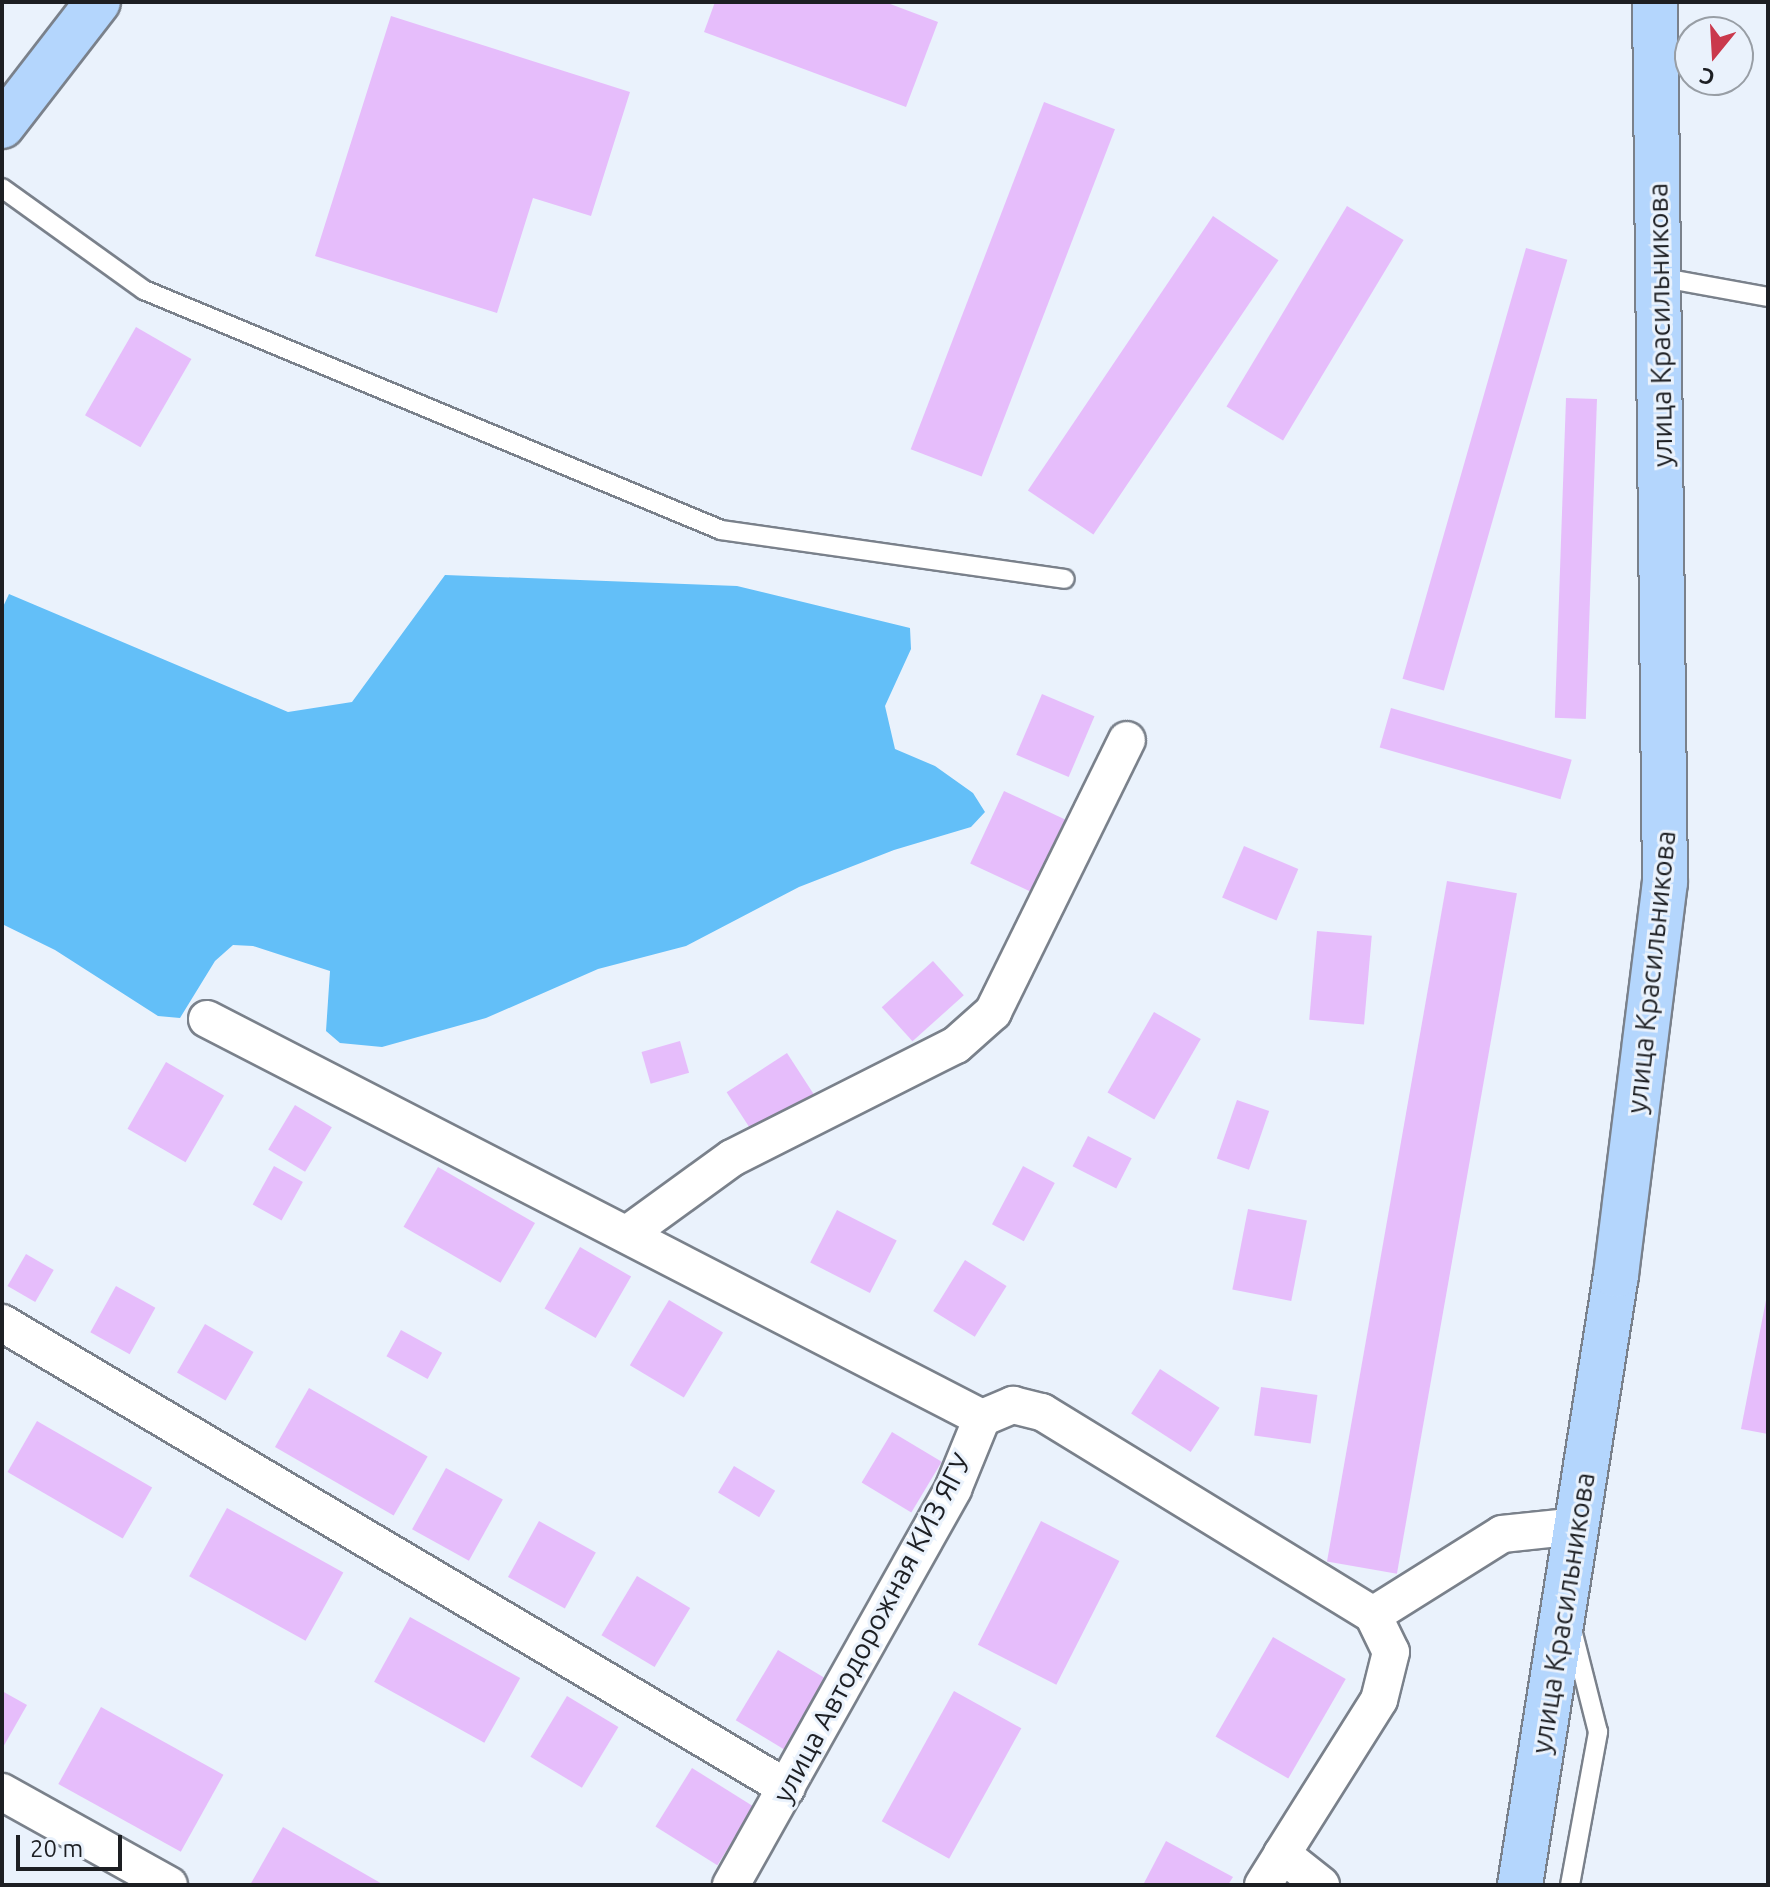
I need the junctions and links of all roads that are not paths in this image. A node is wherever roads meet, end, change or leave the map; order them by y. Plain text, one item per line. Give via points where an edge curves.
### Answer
1 (98, 2) edge
2 (1655, 2) edge
3 (2, 126) edge
4 (2, 188) edge
5 (1658, 277) junction
6 (1768, 297) edge
7 (1065, 579) dead end
8 (1127, 740) dead end
9 (207, 1019) dead end
10 (630, 1232) junction
11 (2, 1323) edge
12 (982, 1418) junction
13 (1577, 1526) junction
14 (1565, 1602) junction
15 (1373, 1615) junction
16 (787, 1788) junction
17 (2, 1792) edge
18 (1282, 1854) junction
19 (169, 1885) edge
20 (731, 1885) edge
21 (1263, 1885) edge
22 (1321, 1885) edge
23 (1520, 1885) edge
24 (1570, 1885) edge

1 - 3 main road
2 - 5 main road, улица Красильникова
4 - 7 lane via 144,290 721,530
5 - 6 lane
5 - 13 main road, улица Красильникова via 1665,883 1618,1260
8 - 10 street via 993,1012 956,1045 732,1158
9 - 10 street
10 - 12 street
11 - 16 street
12 - 15 street via 1013,1405 1042,1412
12 - 16 street, улица Автодорожная КИЗ ЯГУ via 953,1489
13 - 14 main road, улица Красильникова
13 - 15 street via 1502,1534
14 - 23 main road, улица Красильникова
14 - 24 lane via 1598,1732
15 - 18 street via 1391,1652 1379,1700
16 - 20 street, улица Автодорожная КИЗ ЯГУ
17 - 19 street
18 - 21 street
18 - 22 street

